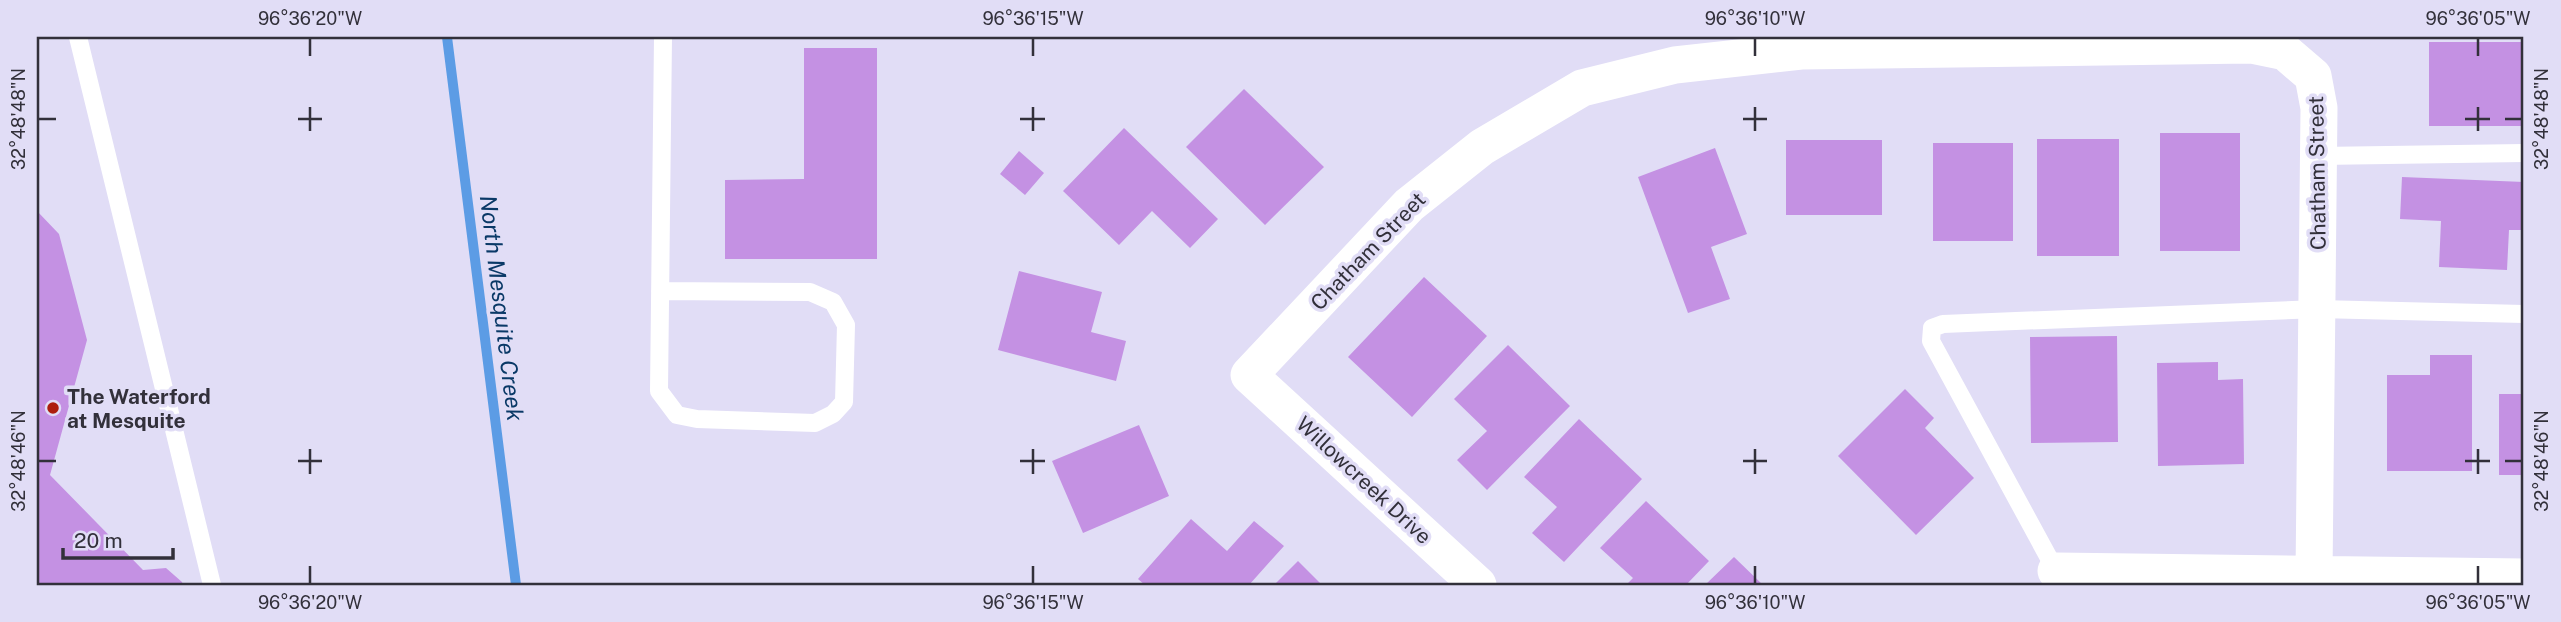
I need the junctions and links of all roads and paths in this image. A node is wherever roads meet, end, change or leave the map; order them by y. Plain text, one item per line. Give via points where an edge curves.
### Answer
1 (78, 37) edge
2 (663, 37) edge
3 (2099, 42) edge
4 (1864, 43) edge
5 (1922, 43) edge
6 (2524, 153) edge
7 (2319, 156) junction
8 (660, 291) junction
9 (2318, 309) junction
10 (2524, 313) edge
11 (1249, 375) joint
12 (2056, 571) joint
13 (2314, 575) junction
14 (2524, 577) edge
15 (212, 585) edge
16 (1478, 585) edge

1 - 15 lane
2 - 8 lane
3 - 5 street, Chatham Street
3 - 7 street, Chatham Street via 2251,45 2285,52 2313,76 2319,108
4 - 5 street, Chatham Street
4 - 11 street, Chatham Street via 1675,65 1582,88 1482,147 1409,205
6 - 7 lane
7 - 9 street, Chatham Street
8 - 8 lane via 659,391 677,415 816,423 844,401 846,324 833,302 810,292
9 - 10 lane
9 - 12 lane via 1932,328 1931,341
9 - 13 street, Chatham Street
11 - 16 street, Willowcreek Drive
12 - 13 street
13 - 14 street

